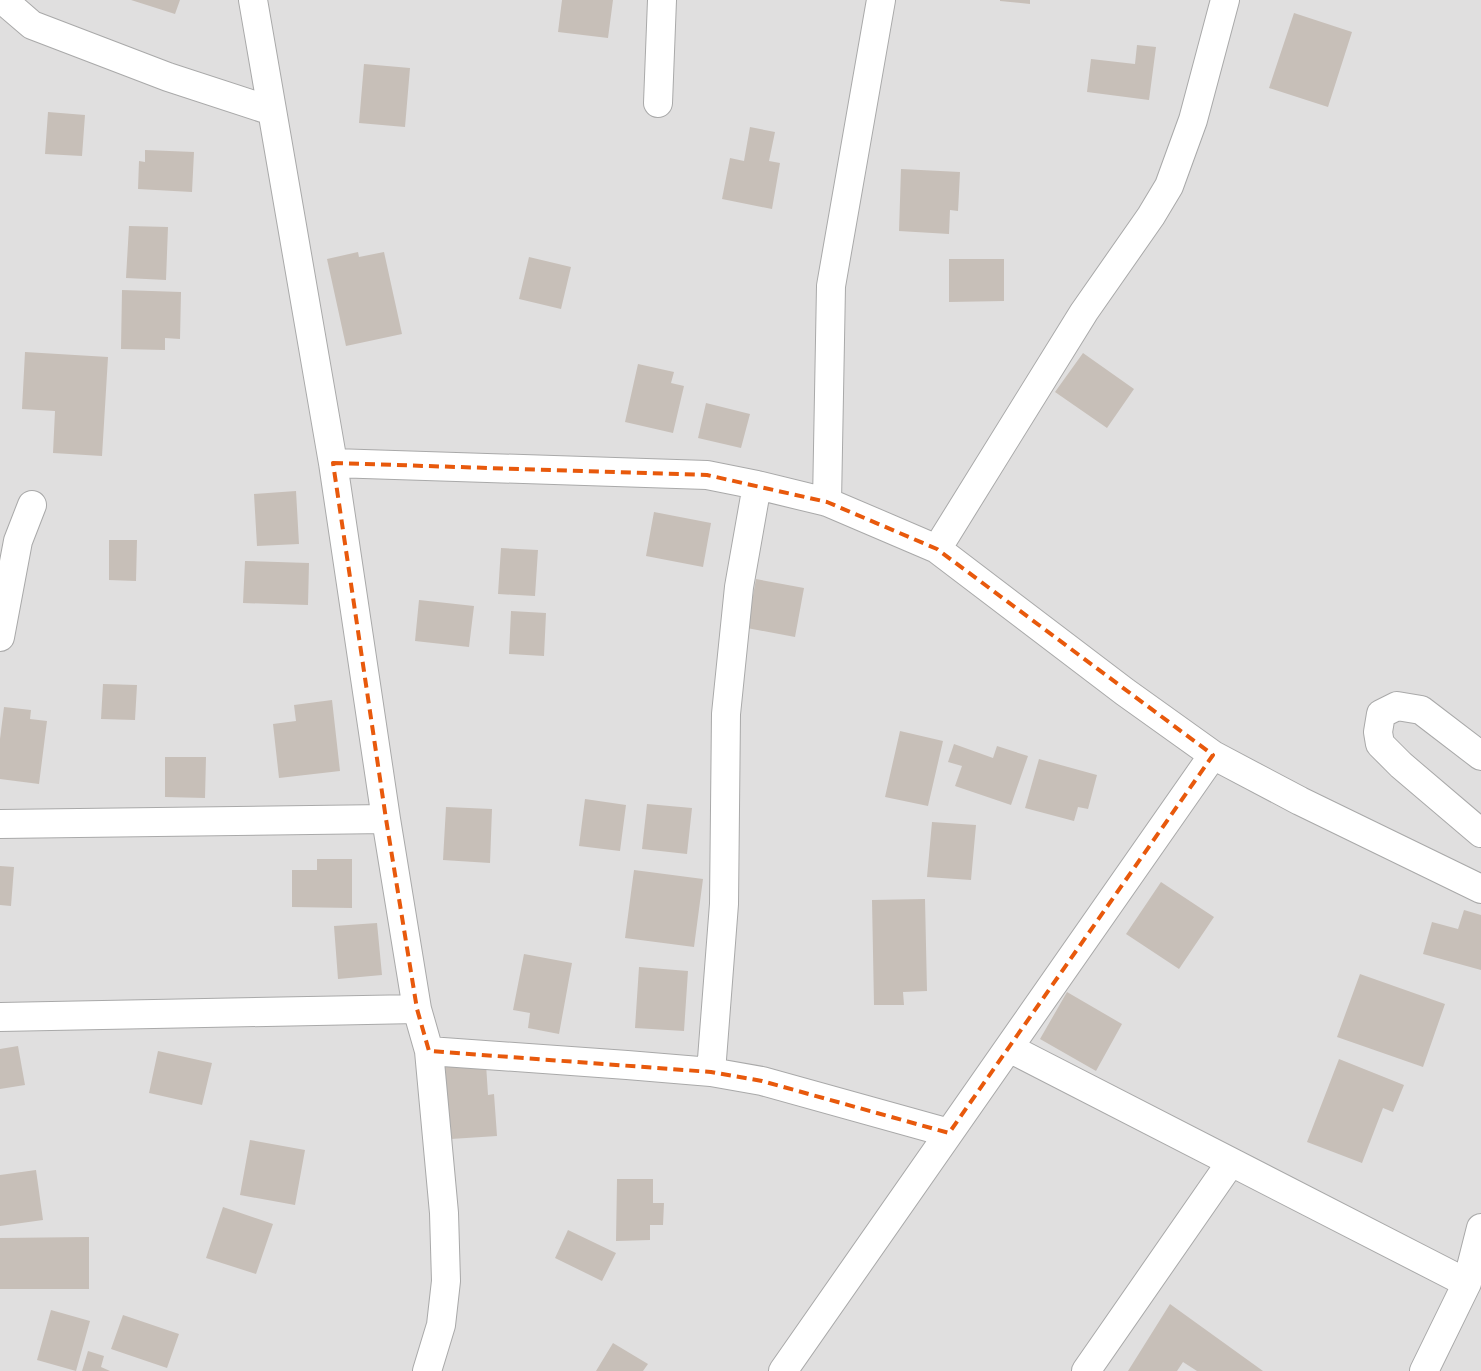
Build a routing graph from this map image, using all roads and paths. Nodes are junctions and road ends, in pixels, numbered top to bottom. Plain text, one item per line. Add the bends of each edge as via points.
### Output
1 (3, 0) edge
2 (253, 0) edge
3 (662, 0) edge
4 (882, 0) edge
5 (1225, 0) edge
6 (658, 104) dead end
7 (272, 111) junction
8 (333, 463) junction
9 (757, 484) junction
10 (827, 502) junction
11 (32, 505) dead end
12 (937, 549) junction
13 (0, 637) edge
14 (1213, 755) junction
15 (1481, 756) edge
16 (386, 819) junction
17 (0, 824) edge
18 (1481, 833) edge
19 (1481, 889) edge
20 (417, 1009) junction
21 (0, 1017) edge
22 (1009, 1048) junction
23 (428, 1051) junction
24 (711, 1072) junction
25 (949, 1133) junction
26 (1231, 1162) junction
27 (1481, 1228) edge
28 (1467, 1283) junction
29 (427, 1371) edge
30 (783, 1371) edge
31 (1086, 1371) edge
32 (1424, 1371) edge

1 - 7 street via 32,25 168,78
2 - 7 street
3 - 6 street
4 - 10 street via 831,286
5 - 12 street via 1193,120 1170,186 1084,312
7 - 8 street
8 - 9 street via 708,475
8 - 16 street
9 - 10 street
9 - 24 street via 739,587 726,714 724,904
10 - 12 street
11 - 13 street via 18,541
12 - 14 street
14 - 19 street
14 - 22 street
15 - 18 street via 1421,710 1397,706 1381,714 1380,744
16 - 17 street
16 - 20 street
20 - 21 street
20 - 23 street
22 - 25 street
22 - 26 street
23 - 24 street
23 - 29 street via 444,1213 446,1281 441,1325
24 - 25 street via 762,1081
25 - 30 street
26 - 28 street
26 - 31 street
27 - 28 street
28 - 32 street

